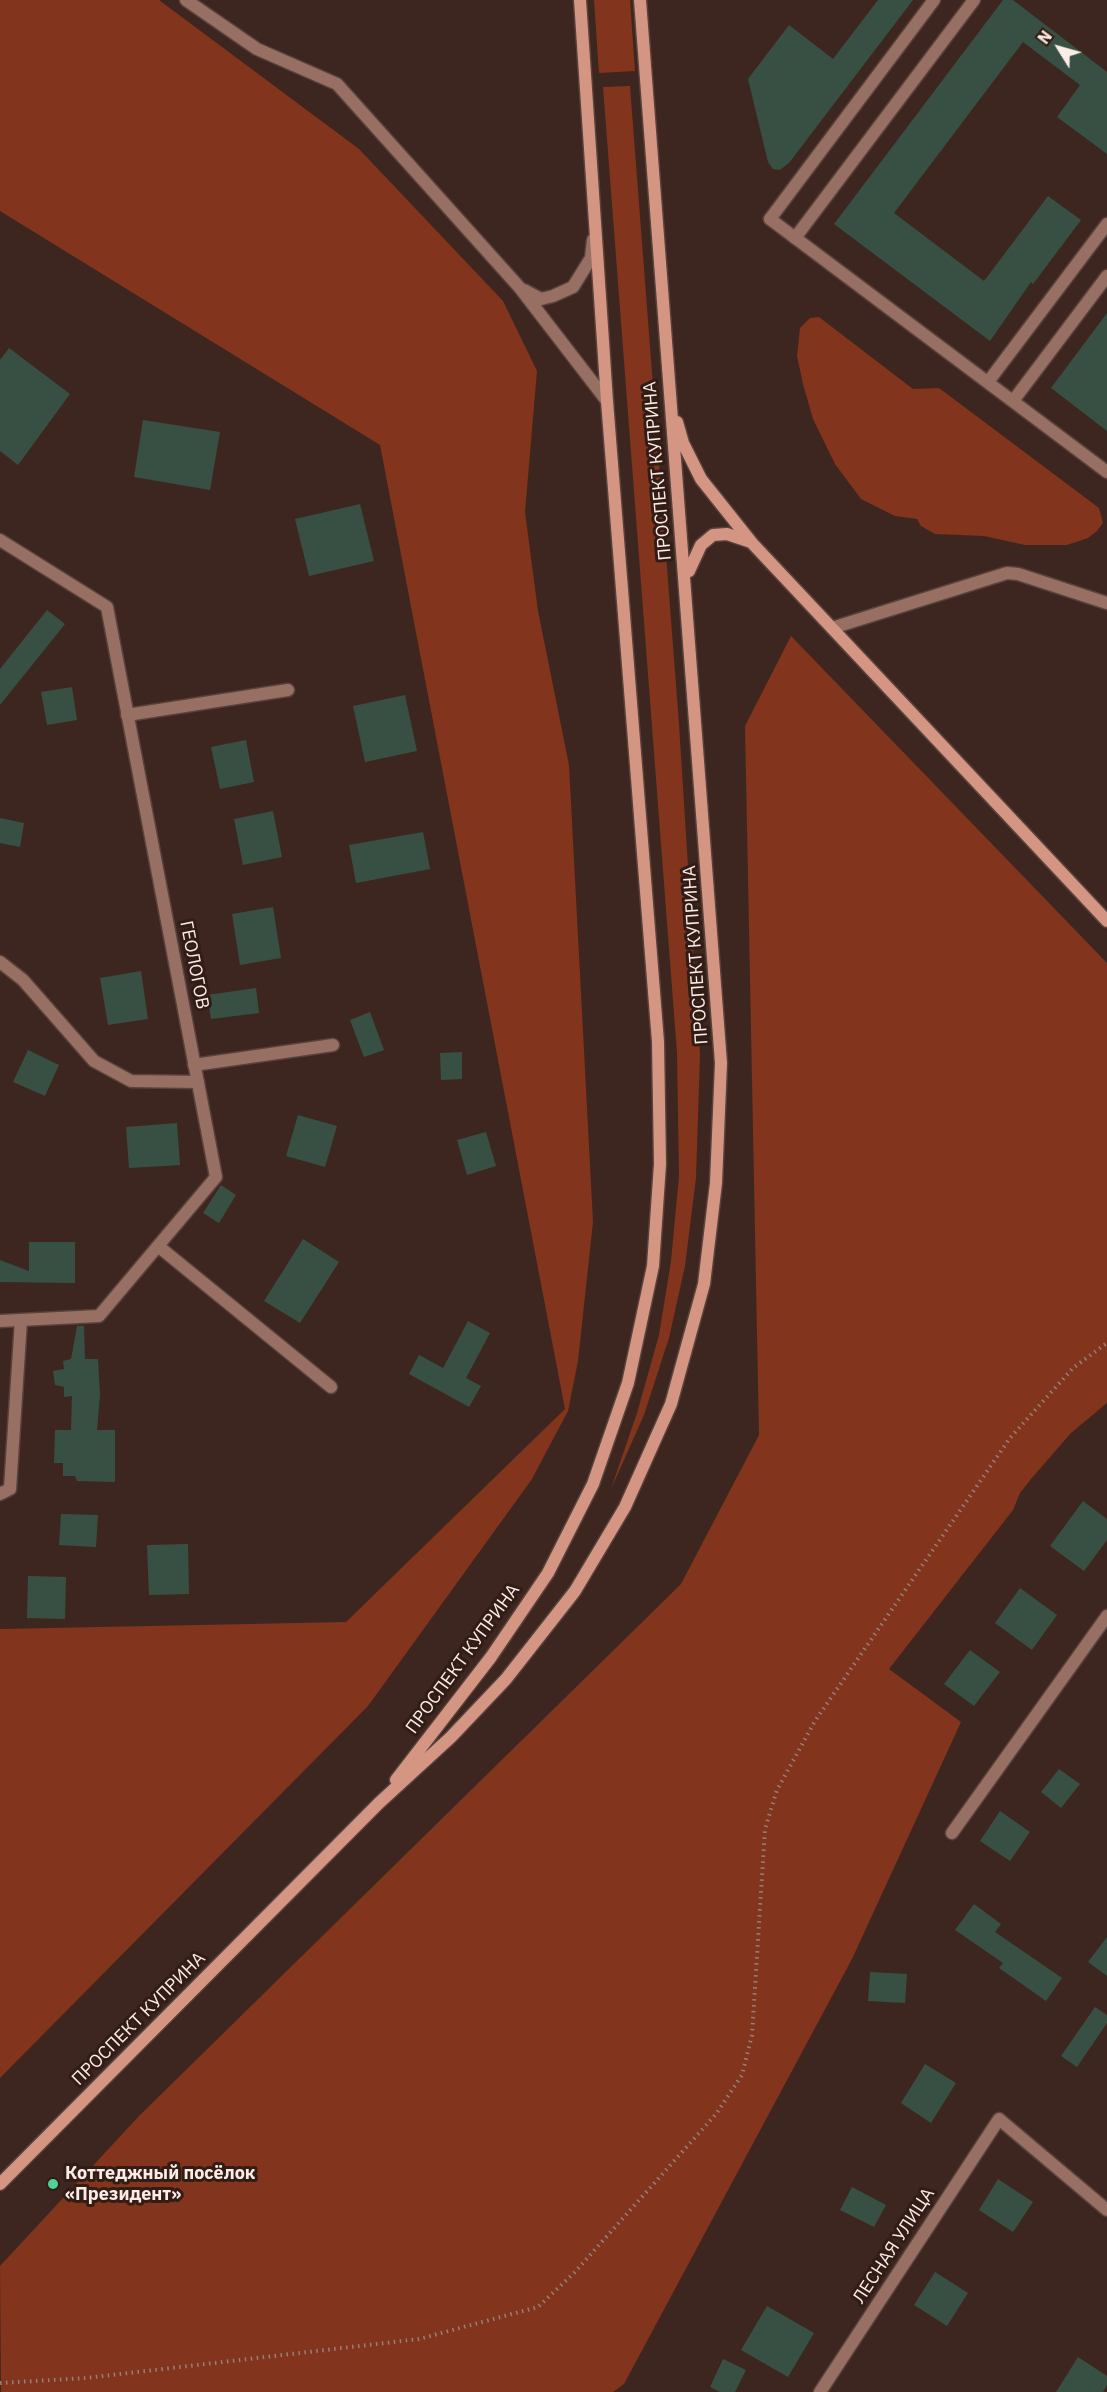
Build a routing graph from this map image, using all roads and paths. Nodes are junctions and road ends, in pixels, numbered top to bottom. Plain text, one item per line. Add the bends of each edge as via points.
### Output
1 (186, 0) edge
2 (580, 0) edge
3 (640, 0) edge
4 (934, 0) edge
5 (974, 0) edge
6 (1107, 224) edge
7 (595, 225) junction
8 (795, 238) junction
9 (1107, 276) edge
10 (520, 288) junction
11 (988, 382) junction
12 (669, 397) junction
13 (607, 401) junction
14 (1013, 401) junction
15 (1107, 472) edge
16 (0, 540) edge
17 (752, 543) junction
18 (687, 581) junction
19 (1107, 603) edge
20 (832, 628) junction
21 (288, 690) dead end
22 (128, 715) junction
23 (1107, 921) edge
24 (0, 962) edge
25 (333, 1045) dead end
26 (195, 1065) junction
27 (198, 1082) junction
28 (158, 1246) junction
29 (21, 1320) junction
30 (0, 1321) edge
31 (1107, 1343) edge
32 (331, 1387) dead end
33 (0, 1494) edge
34 (1107, 1616) edge
35 (379, 1803) junction
36 (952, 1833) dead end
37 (0, 2184) edge
38 (1107, 2210) edge
39 (0, 2383) edge
40 (820, 2392) edge

1 - 10 street via 257,49 337,84
2 - 7 main road, ПРОСПЕКТ КУПРИНА
3 - 12 main road, ПРОСПЕКТ КУПРИНА
4 - 8 street via 770,219
5 - 8 street
6 - 11 street
7 - 10 street via 591,258 573,287 541,298
7 - 13 main road, ПРОСПЕКТ КУПРИНА
8 - 11 street
9 - 14 street
10 - 13 street
11 - 14 street
12 - 17 main road via 683,443 701,479
12 - 18 main road, ПРОСПЕКТ КУПРИНА
13 - 35 main road, ПРОСПЕКТ КУПРИНА via 658,1042 660,1164 653,1266 628,1383 593,1484 548,1573 491,1657
14 - 15 street
16 - 22 street, ГЕОЛОГОВ via 107,607
17 - 18 main road via 727,534 713,535 692,560
17 - 20 main road
18 - 35 main road, ПРОСПЕКТ КУПРИНА via 722,1063 716,1183 704,1284 671,1404 625,1507 575,1591 506,1679 451,1737
19 - 20 street via 1007,573
20 - 23 main road
21 - 22 street
22 - 26 street, ГЕОЛОГОВ
24 - 27 street via 23,980 94,1061 131,1081
25 - 26 street
26 - 27 street, ГЕОЛОГОВ
27 - 28 street, ГЕОЛОГОВ via 216,1177
28 - 29 street, ГЕОЛОГОВ via 99,1317
28 - 32 street
29 - 30 street, ГЕОЛОГОВ
29 - 33 street via 9,1489
31 - 39 path via 1072,1368 1010,1438 816,1721 777,1790 765,1829 752,2035 742,2075 716,2114 560,2287 538,2307 419,2339 86,2378
34 - 36 street
35 - 37 main road, ПРОСПЕКТ КУПРИНА
38 - 40 street, ЛЕСНАЯ УЛИЦА via 999,2119

